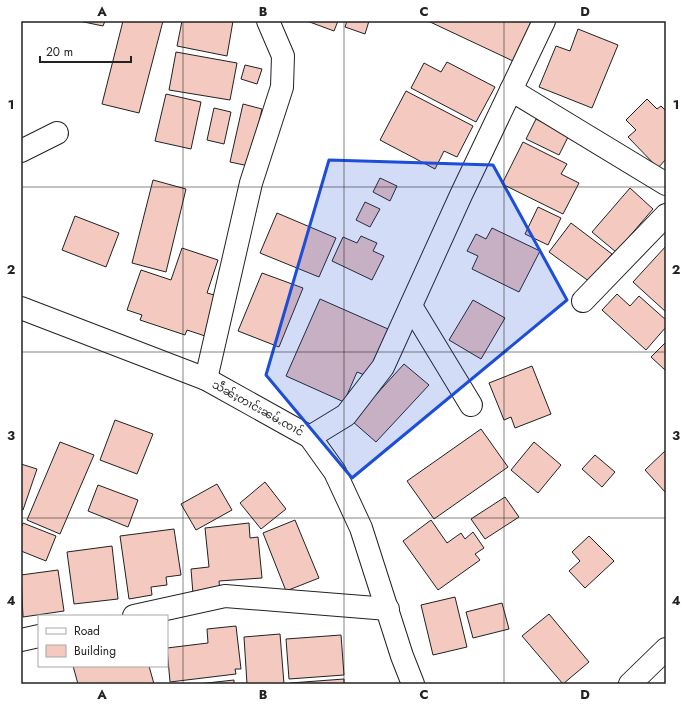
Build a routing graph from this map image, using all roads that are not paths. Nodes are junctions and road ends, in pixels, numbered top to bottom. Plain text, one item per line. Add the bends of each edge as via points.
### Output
1 (268, 21) edge
2 (544, 21) edge
3 (511, 90) junction
4 (57, 133) dead end
5 (21, 151) edge
6 (666, 184) edge
7 (666, 215) edge
8 (583, 301) dead end
9 (411, 306) junction
10 (21, 308) edge
11 (206, 379) junction
12 (470, 405) dead end
13 (310, 437) junction
14 (388, 609) junction
15 (139, 615) edge
16 (38, 636) edge
17 (21, 640) edge
18 (666, 648) edge
19 (413, 684) edge
20 (630, 684) edge

1 - 11 main road via 283,56 282,87 251,183
2 - 3 main road
3 - 6 main road
3 - 9 main road
4 - 5 main road
7 - 8 main road
9 - 12 main road
9 - 13 main road via 383,367 346,415
10 - 11 main road, သဵၼ်ႈတၢင်းၼမ်ႉၸၢင်
11 - 13 main road, သဵၼ်ႈတၢင်းၼမ်ႉၸၢင်
13 - 14 main road, သဵၼ်ႈတၢင်းၼမ်ႉၸၢင် via 335,472 361,528
14 - 15 main road via 225,596
14 - 19 main road, သဵၼ်ႈတၢင်းၼမ်ႉၸၢင်
16 - 17 main road
18 - 20 main road

